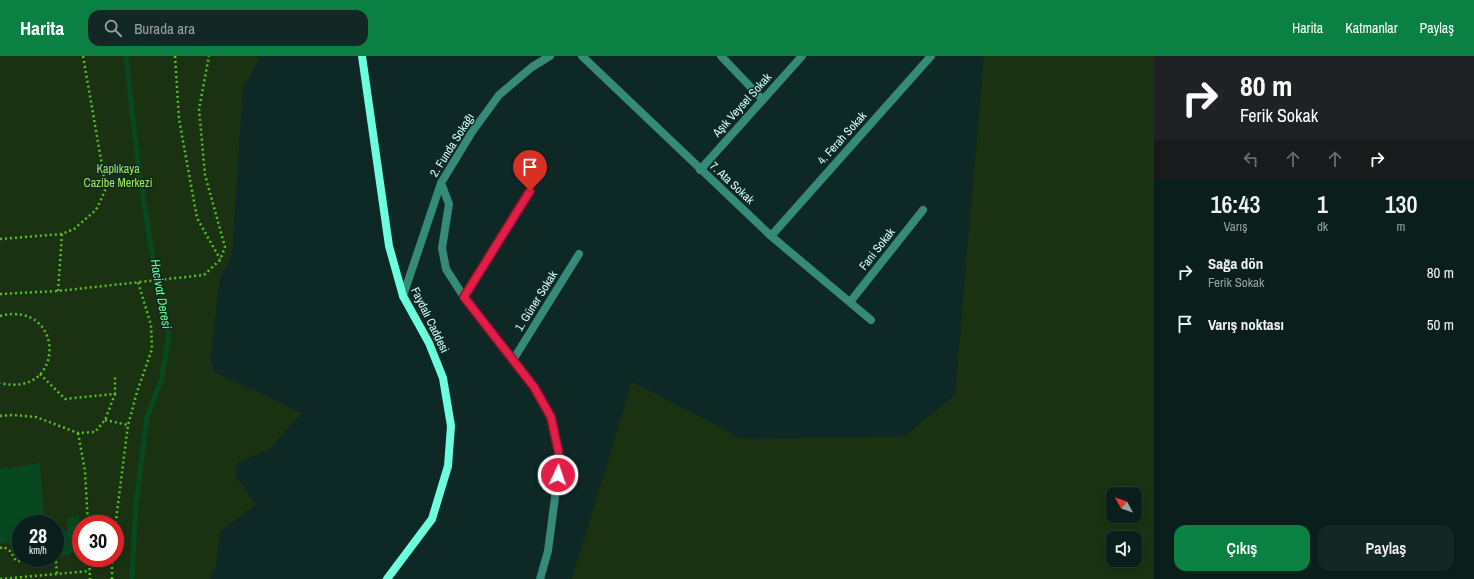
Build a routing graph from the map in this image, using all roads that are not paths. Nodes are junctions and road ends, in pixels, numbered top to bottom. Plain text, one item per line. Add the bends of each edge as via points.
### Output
1 (362, 56) edge
2 (550, 56) edge
3 (582, 56) edge
4 (721, 56) edge
5 (802, 56) edge
6 (931, 56) edge
7 (763, 100) junction
8 (700, 170) junction
9 (441, 183) junction
10 (530, 191) dead end
11 (922, 210) dead end
12 (771, 236) junction
13 (579, 254) dead end
14 (403, 296) junction
15 (464, 297) junction
16 (850, 302) junction
17 (871, 320) dead end
18 (513, 360) junction
19 (387, 579) edge
20 (540, 579) edge

1 - 14 street, Faydalı Caddesi via 390,246
2 - 9 street, 2. Funda Sokağı via 532,67 500,96 472,132
3 - 8 street, 7. Ata Sokak
4 - 7 street
5 - 7 street, Aşık Veysel Sokak
6 - 12 street, 4. Ferah Sokak
7 - 8 street, Aşık Veysel Sokak
8 - 12 street, 7. Ata Sokak
9 - 14 street, 2. Funda Sokağı
9 - 15 street via 449,204 442,248 446,269
10 - 15 street
11 - 16 street, Fani Sokak
12 - 16 street, 7. Ata Sokak
13 - 18 street, 1. Güner Sokak
14 - 19 street, Faydalı Caddesi via 429,343 443,378 451,426 448,466 432,519
15 - 18 street
16 - 17 street, 7. Ata Sokak
18 - 20 street via 534,387 551,417 560,459 548,551

